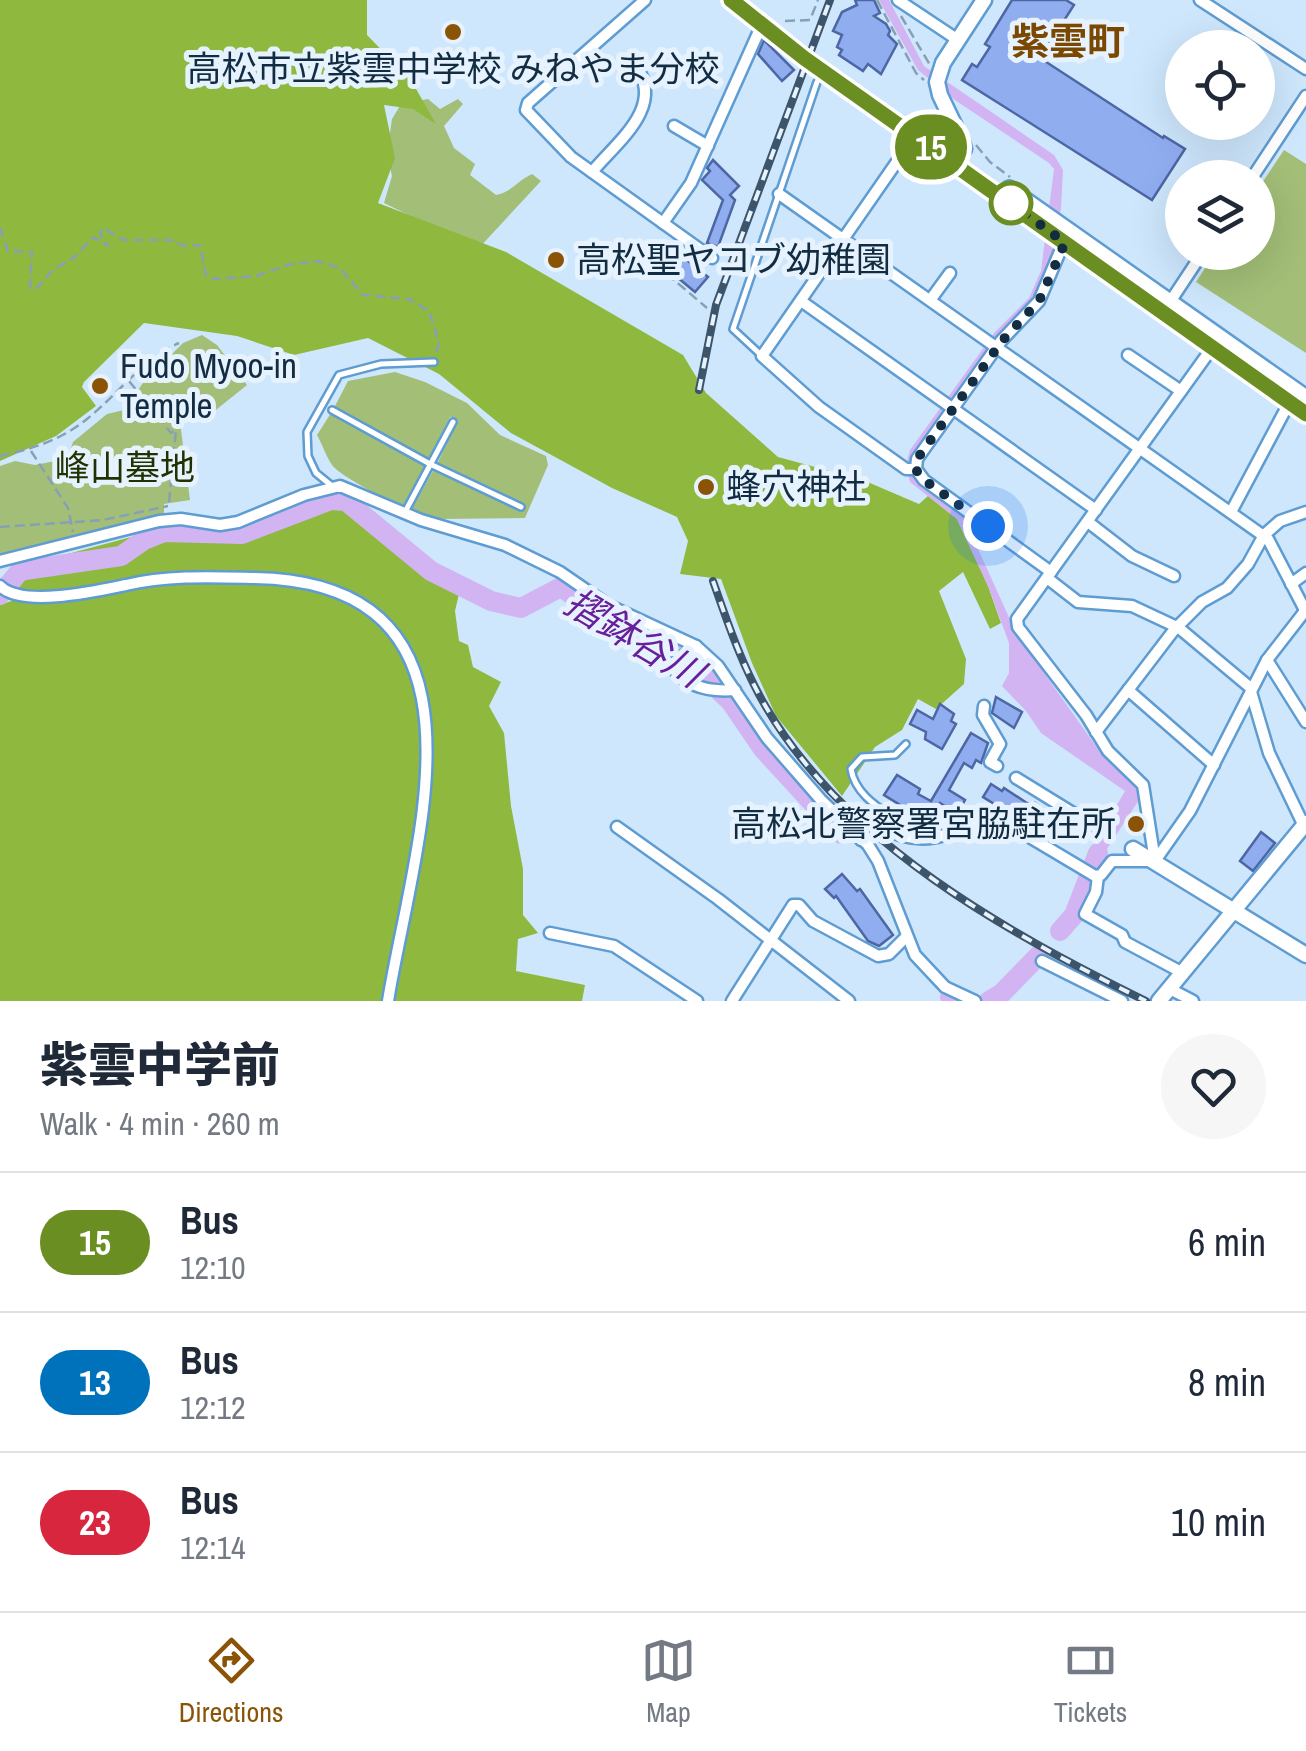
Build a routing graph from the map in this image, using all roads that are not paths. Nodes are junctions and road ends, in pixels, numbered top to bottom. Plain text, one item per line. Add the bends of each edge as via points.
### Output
1 (644, 0) edge
2 (731, 0) edge
3 (746, 0) edge
4 (984, 0) edge
5 (1200, 0) edge
6 (898, 8) edge
7 (759, 32) dead end
8 (958, 40) junction
9 (636, 66) dead end
10 (1306, 69) edge
11 (817, 82) dead end
12 (1306, 96) edge
13 (674, 126) dead end
14 (912, 140) dead end
15 (708, 146) junction
16 (957, 159) junction
17 (1264, 160) edge
18 (592, 172) junction
19 (780, 194) junction
20 (663, 223) junction
21 (844, 238) junction
22 (1064, 242) junction
23 (712, 258) dead end
24 (1190, 270) edge
25 (950, 272) dead end
26 (930, 299) junction
27 (801, 301) junction
28 (1170, 302) junction
29 (993, 343) junction
30 (1212, 348) junction
31 (1128, 355) dead end
32 (762, 356) junction
33 (434, 362) road end
34 (1182, 392) junction
35 (1306, 398) edge
36 (1289, 402) junction
37 (949, 406) junction
38 (332, 410) dead end
39 (1306, 414) edge
40 (453, 422) dead end
41 (1141, 448) junction
42 (430, 464) junction
43 (912, 469) junction
44 (332, 486) junction
45 (521, 507) dead end
46 (1096, 510) junction
47 (1231, 512) junction
48 (1306, 512) edge
49 (404, 514) junction
50 (1088, 522) junction
51 (1264, 535) junction
52 (0, 561) edge
53 (1306, 573) edge
54 (1049, 575) junction
55 (1174, 576) dead end
56 (1291, 584) junction
57 (3, 589) edge
58 (1305, 612) edge
59 (1178, 628) junction
60 (696, 646) junction
61 (1266, 660) junction
62 (735, 690) junction
63 (1128, 690) junction
64 (1251, 690) junction
65 (984, 706) dead end
66 (1240, 713) junction
67 (1256, 713) junction
68 (1306, 722) edge
69 (1096, 732) junction
70 (906, 744) dead end
71 (1214, 765) junction
72 (997, 766) dead end
73 (1016, 778) dead end
74 (1305, 824) edge
75 (616, 827) dead end
76 (882, 828) junction
77 (1102, 831) dead end
78 (861, 840) junction
79 (1133, 849) dead end
80 (1155, 862) junction
81 (1094, 874) junction
82 (1234, 911) junction
83 (550, 932) dead end
84 (907, 936) junction
85 (770, 939) junction
86 (1306, 955) edge
87 (1042, 961) dead end
88 (1183, 973) junction
89 (1170, 988) junction
90 (388, 1001) edge
91 (697, 1001) edge
92 (732, 1001) edge
93 (849, 1001) edge
94 (975, 1001) edge
95 (1122, 1001) edge
96 (1159, 1001) edge
97 (1193, 1001) edge

1 - 18 street via 526,106
2 - 16 main road via 804,58
3 - 16 main road
4 - 8 street
5 - 10 street
6 - 8 street
7 - 15 street
8 - 16 street via 932,77 962,142
9 - 18 street via 647,84 646,106
11 - 19 lane
12 - 17 street
13 - 15 street
14 - 21 street
15 - 20 street
16 - 22 main road
16 - 28 main road
18 - 20 street
19 - 21 street
19 - 32 lane via 733,329
20 - 23 street
21 - 26 street
21 - 27 street
22 - 29 street via 1039,301
22 - 30 main road
24 - 28 street
25 - 26 street
26 - 29 street
27 - 32 street
27 - 37 street
28 - 35 main road
29 - 37 street
29 - 41 street
30 - 34 street
30 - 36 main road
31 - 34 street
32 - 43 street via 819,408
33 - 44 lane via 381,364 339,375 307,432 308,456
34 - 41 street
36 - 39 main road
36 - 47 street
37 - 43 street
37 - 46 street
38 - 42 lane
40 - 42 lane
41 - 46 street
41 - 47 street
42 - 45 lane
42 - 49 lane
43 - 54 street
44 - 49 street
44 - 52 street via 238,522 167,520
46 - 50 street
47 - 51 street
48 - 51 street
49 - 60 street via 505,545
50 - 54 street
50 - 55 street via 1132,556
51 - 56 street
51 - 59 street via 1227,588
53 - 56 street
54 - 59 street via 1078,602 1132,606
54 - 69 street via 1018,626
56 - 58 street
57 - 90 street via 22,596 81,594 188,577 286,578 335,592 389,628 422,689 428,746 418,844
58 - 61 street
59 - 63 street
59 - 64 street
60 - 62 street
60 - 62 street via 672,668 705,690
61 - 64 street
61 - 68 street
62 - 78 street via 767,738
63 - 69 street
63 - 71 street
64 - 66 street
64 - 67 street
65 - 72 street via 1000,744 990,762
66 - 67 street
66 - 71 street
67 - 74 street
69 - 80 street via 1143,785
70 - 76 lane via 895,756 862,756 851,768 869,801 895,820
71 - 80 street
73 - 77 street
74 - 82 street
75 - 85 street
76 - 78 street
76 - 81 street via 928,841 991,814
78 - 84 street via 878,861
79 - 80 street
80 - 81 street via 1112,861
80 - 82 street
81 - 88 street via 1096,892 1085,914
82 - 86 street
82 - 88 street
83 - 91 street via 614,946
84 - 85 street via 878,956 792,905
84 - 94 street via 945,987
85 - 92 street
85 - 93 street
87 - 95 street
88 - 89 street
89 - 96 street
89 - 97 street

